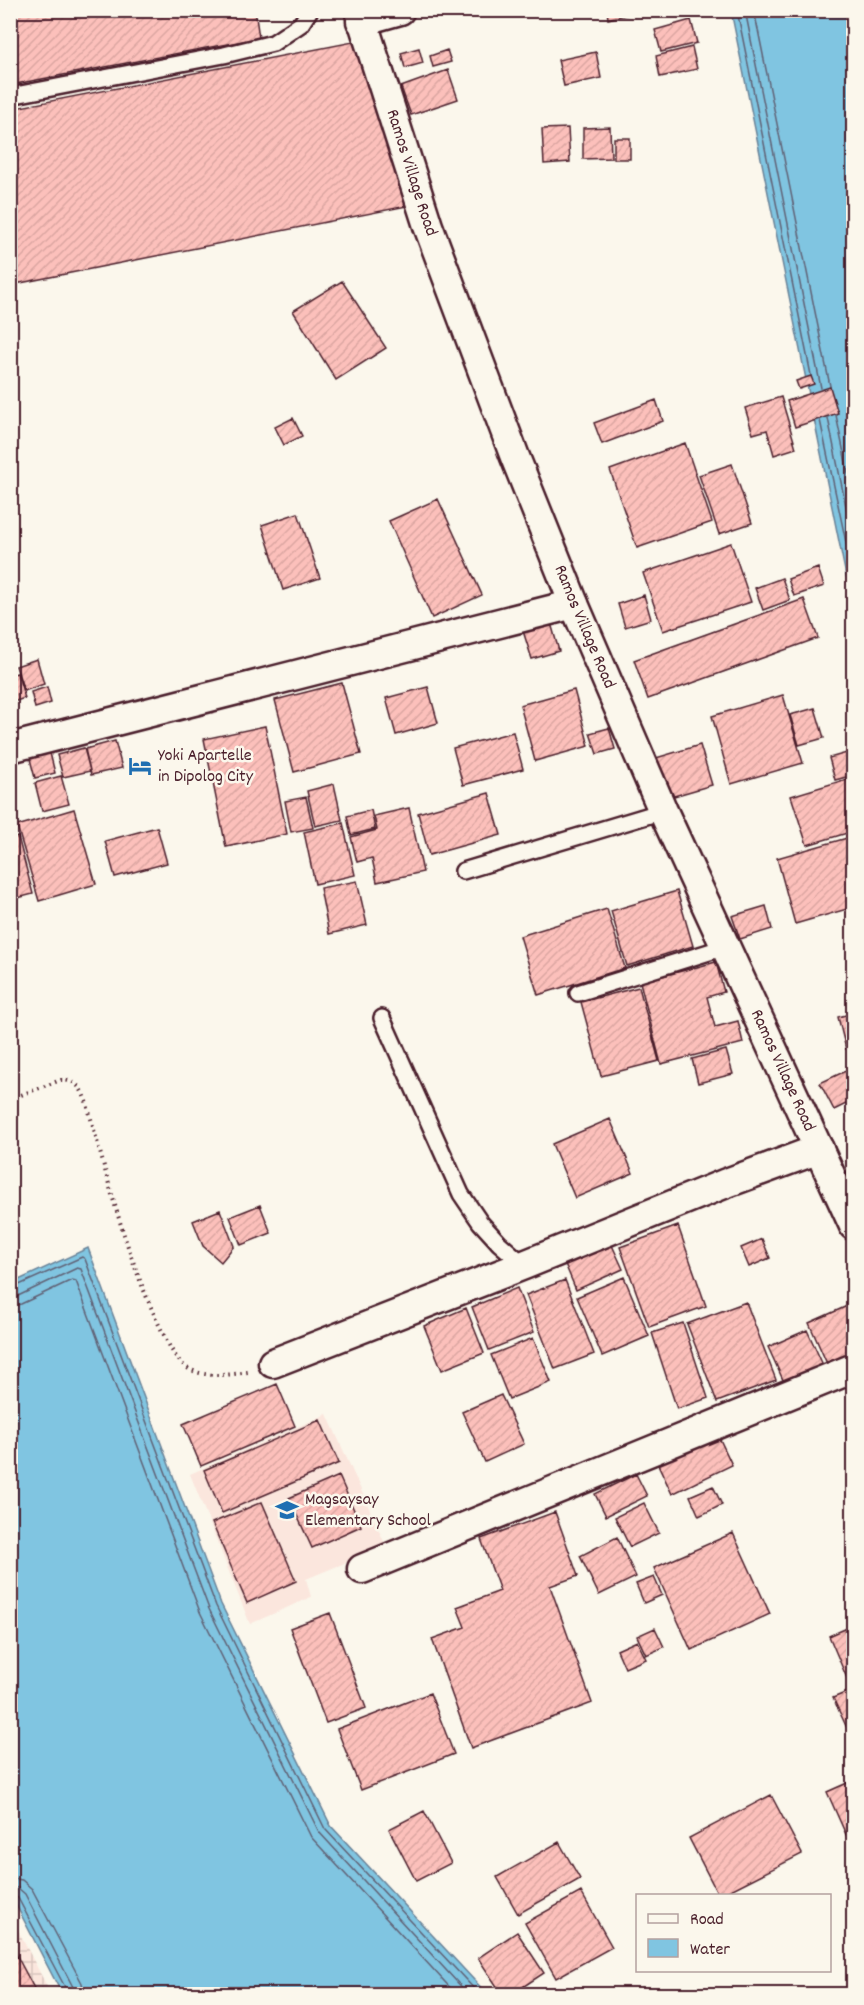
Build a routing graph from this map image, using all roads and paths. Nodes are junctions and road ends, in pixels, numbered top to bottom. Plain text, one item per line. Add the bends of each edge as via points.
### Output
1 (310, 10) edge
2 (400, 10) edge
3 (360, 16) edge
4 (10, 96) edge
5 (574, 604) junction
6 (10, 748) edge
7 (663, 811) junction
8 (463, 871) dead end
9 (725, 947) junction
10 (578, 993) dead end
11 (382, 1018) dead end
12 (10, 1099) edge
13 (819, 1149) junction
14 (854, 1226) edge
15 (524, 1265) junction
16 (273, 1363) joint
17 (854, 1368) edge
18 (362, 1569) dead end

1 - 4 lane via 301,24 273,43 224,56
2 - 3 street
3 - 5 street, Ramos Village Road via 428,226
5 - 6 street
5 - 7 street, Ramos Village Road
7 - 8 lane
7 - 9 street, Ramos Village Road
9 - 10 lane
9 - 13 street, Ramos Village Road
11 - 15 lane via 461,1194 480,1222
12 - 16 path via 61,1080 70,1080 83,1091 122,1234 169,1346 183,1364 223,1376
13 - 14 street, Ramos Village Road
13 - 15 street
15 - 16 street
17 - 18 street

